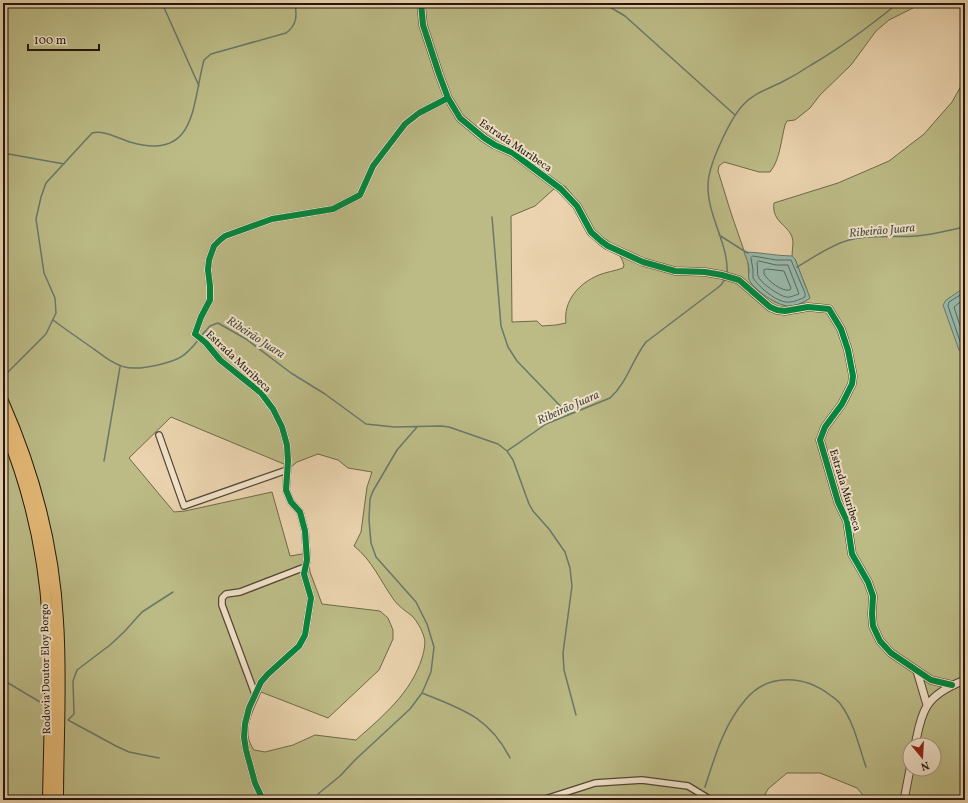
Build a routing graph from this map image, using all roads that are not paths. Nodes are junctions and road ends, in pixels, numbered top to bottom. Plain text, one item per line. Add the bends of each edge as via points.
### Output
1 (421, 3) edge
2 (448, 98) junction
3 (3, 402) edge
4 (3, 426) edge
5 (159, 435) dead end
6 (287, 470) junction
7 (305, 567) junction
8 (917, 671) junction
9 (965, 680) edge
10 (952, 685) junction
11 (255, 694) junction
12 (927, 705) junction
13 (917, 737) edge
14 (908, 777) edge
15 (48, 800) edge
16 (58, 800) edge
17 (263, 800) edge
18 (542, 800) edge
19 (711, 800) edge
20 (904, 800) edge

1 - 2 street, Estrada Muribeca via 428,42
2 - 6 street, Estrada Muribeca via 419,113 405,124 373,166 360,195 333,209 272,219 225,236 211,252 208,270 210,300 195,334 220,360 261,393 273,409 285,437
2 - 8 street, Estrada Muribeca via 460,118 474,130 495,145 513,153 561,189 577,206 591,232 608,246 643,262 675,271 705,272 739,280 777,310 808,307 829,309 841,329 853,376 842,404 825,427 820,440 838,502 847,521 852,554 873,596 873,626 880,641 891,653
3 - 16 highway, Rodovia Doutor Eloy Borgo via 35,487 55,582 60,660
4 - 15 highway, Rodovia Doutor Eloy Borgo via 31,509 45,584 50,660
5 - 6 street via 184,506
6 - 7 street, Estrada Muribeca via 286,490 291,502 300,512 305,531
7 - 11 street, Estrada Muribeca via 304,574 310,598 305,635 299,646 261,682
7 - 11 street via 240,592 226,594 222,598 222,605
8 - 10 street via 931,680
8 - 12 street
9 - 10 street
10 - 12 street
11 - 17 street, Estrada Muribeca via 249,708 244,737 252,775
12 - 13 street
14 - 20 street
18 - 19 street via 595,783 642,780 688,786

